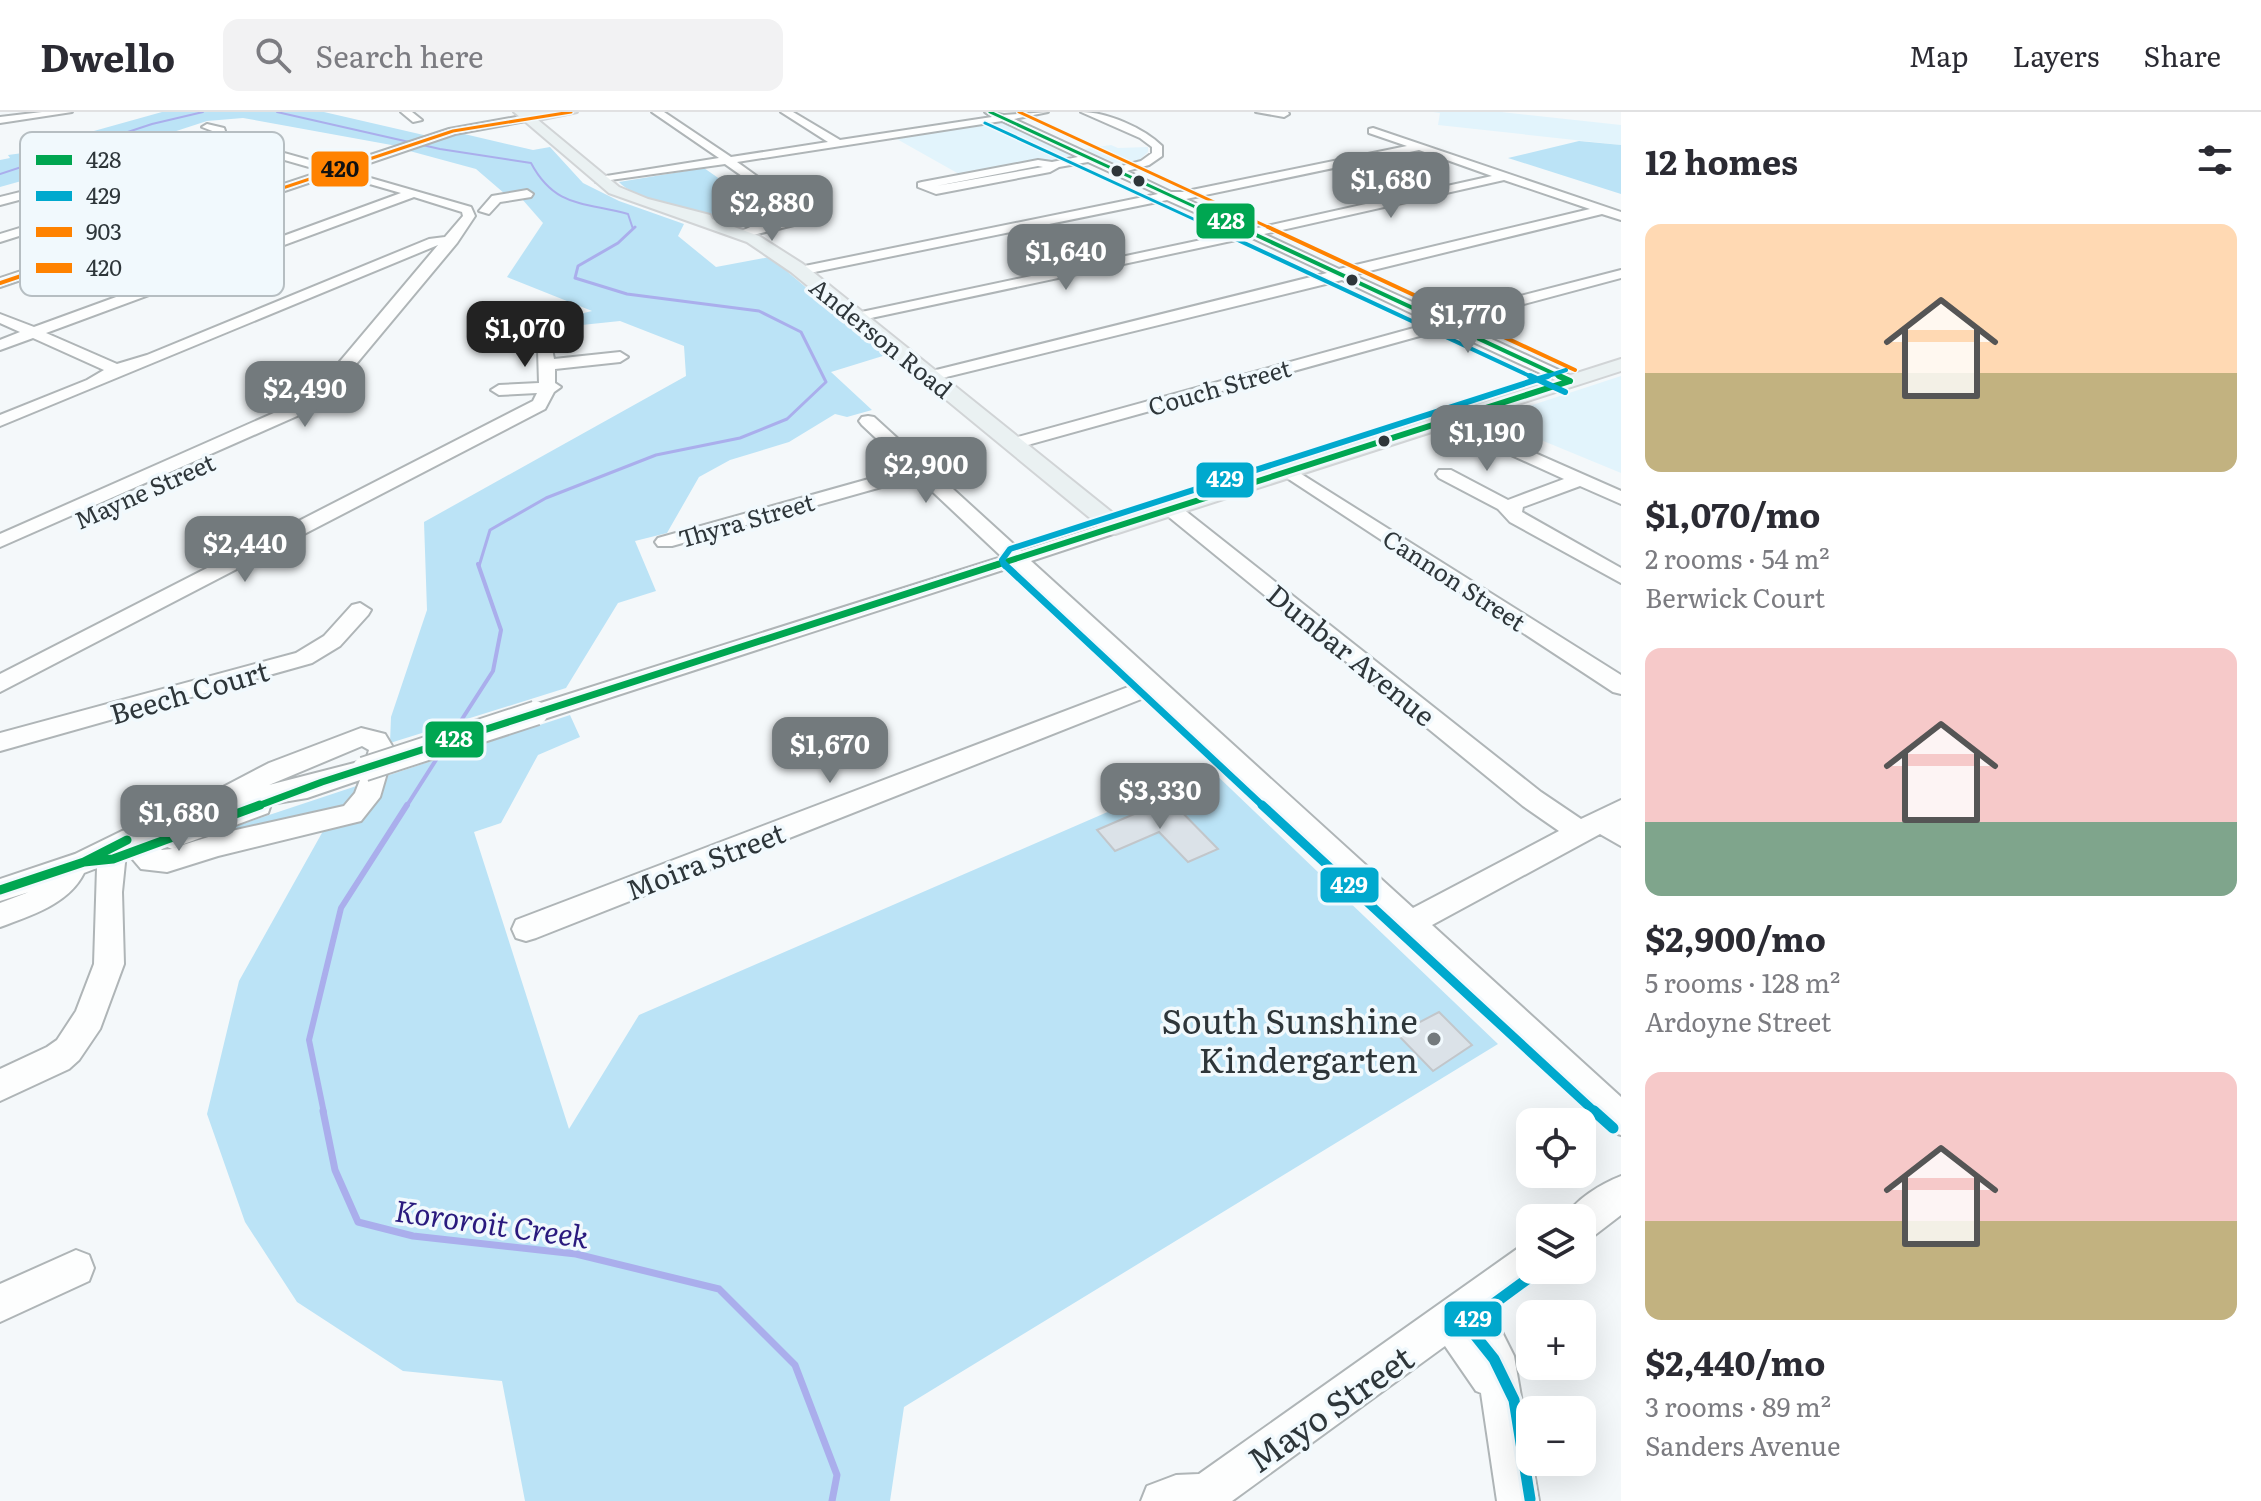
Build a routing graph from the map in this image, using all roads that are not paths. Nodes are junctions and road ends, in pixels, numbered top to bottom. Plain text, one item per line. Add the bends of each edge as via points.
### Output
1 (67, 112) edge
2 (406, 112) edge
3 (571, 112) edge
4 (657, 112) edge
5 (990, 112) edge
6 (1043, 112) edge
7 (1086, 112) edge
8 (1261, 112) edge
9 (795, 113) edge
10 (1284, 114) dead end
11 (527, 115) edge
12 (1003, 118) junction
13 (0, 120) edge
14 (417, 120) dead end
15 (207, 127) dead end
16 (1373, 131) dead end
17 (220, 132) edge
18 (837, 141) junction
19 (1420, 147) junction
20 (284, 157) edge
21 (1090, 158) junction
22 (725, 160) junction
23 (1052, 165) junction
24 (1119, 170) junction
25 (333, 171) junction
26 (1505, 176) junction
27 (603, 183) junction
28 (284, 187) edge
29 (411, 192) junction
30 (527, 194) dead end
31 (20, 196) edge
32 (1174, 196) junction
33 (0, 201) edge
34 (786, 203) dead end
35 (1602, 210) junction
36 (471, 215) junction
37 (1621, 216) edge
38 (794, 221) dead end
39 (20, 232) edge
40 (745, 232) junction
41 (1251, 232) junction
42 (0, 238) edge
43 (284, 239) edge
44 (450, 245) junction
45 (798, 269) junction
46 (1340, 274) junction
47 (1621, 274) edge
48 (20, 276) edge
49 (0, 283) edge
50 (413, 293) junction
51 (132, 296) edge
52 (0, 318) edge
53 (860, 319) junction
54 (533, 321) dead end
55 (1445, 323) junction
56 (33, 333) junction
57 (0, 345) edge
58 (620, 357) dead end
59 (1621, 365) edge
60 (117, 370) junction
61 (930, 376) junction
62 (549, 378) junction
63 (1570, 381) junction
64 (499, 390) dead end
65 (1453, 419) junction
66 (0, 421) edge
67 (868, 421) dead end
68 (1013, 444) junction
69 (920, 470) junction
70 (1290, 472) junction
71 (1445, 474) dead end
72 (1569, 481) junction
73 (1621, 498) edge
74 (1171, 509) junction
75 (1518, 509) junction
76 (1115, 527) junction
77 (0, 541) edge
78 (665, 542) dead end
79 (0, 554) edge
80 (1014, 560) junction
81 (1621, 577) edge
82 (360, 610) dead end
83 (0, 684) edge
84 (1153, 686) junction
85 (1621, 686) edge
86 (0, 742) edge
87 (322, 782) junction
88 (183, 820) junction
89 (1599, 827) edge
90 (145, 848) junction
91 (113, 853) junction
92 (82, 863) junction
93 (0, 890) edge
94 (108, 892) junction
95 (0, 915) edge
96 (1410, 923) junction
97 (526, 929) dead end
98 (0, 1085) edge
99 (1621, 1119) edge
100 (1621, 1193) edge
101 (1596, 1212) edge
102 (76, 1268) dead end
103 (1516, 1272) edge
104 (0, 1303) edge
105 (1458, 1316) junction
106 (1204, 1498) edge
107 (1162, 1501) edge
108 (1518, 1501) edge

1 - 13 street
2 - 14 street
3 - 11 main road
4 - 22 street
5 - 12 street
6 - 12 street
7 - 24 street via 1157,146 1152,159
8 - 10 street
9 - 18 street
11 - 25 street via 439,136
11 - 27 main road, Anderson Road
12 - 18 street
12 - 21 street
15 - 17 street
16 - 19 street
18 - 22 street
19 - 26 street
19 - 32 street
20 - 25 street
21 - 23 street
21 - 24 street
22 - 27 street
22 - 34 street
23 - 23 street via 936,190 922,185 1038,163
24 - 32 street
25 - 28 street
25 - 29 street
26 - 35 street
26 - 41 street
27 - 40 main road, Anderson Road via 629,197
29 - 36 street
29 - 43 street
30 - 36 street, Mayne Street via 496,199
31 - 33 street
32 - 41 street
32 - 45 street
35 - 37 street
35 - 46 street
36 - 44 street, Mayne Street
38 - 40 street
39 - 42 street
40 - 45 main road, Anderson Road
41 - 46 street
41 - 53 street
44 - 50 street, Mayne Street
44 - 50 street, Mayne Street
44 - 60 street via 415,250
45 - 53 main road, Anderson Road
46 - 55 street
46 - 61 street
47 - 55 street, Couch Street
48 - 49 street
50 - 77 street, Mayne Street via 316,401
50 - 79 street, Mayne Street via 331,406
51 - 56 street
52 - 56 street
53 - 61 main road, Anderson Road
54 - 62 street via 542,332
55 - 63 street
55 - 68 street, Couch Street
56 - 57 street
56 - 60 street
58 - 62 street
59 - 63 main road
60 - 66 street
61 - 68 main road, Anderson Road
62 - 64 street
62 - 83 street via 554,395 546,406
63 - 65 main road
65 - 70 main road
65 - 72 street
67 - 69 street
68 - 76 main road, Anderson Road
69 - 78 street, Thyra Street
69 - 80 street
70 - 74 main road
70 - 85 street, Cannon Street
71 - 75 street
72 - 73 street
72 - 75 street
74 - 76 main road
74 - 89 street, Dunbar Avenue via 1532,799
75 - 81 street
76 - 80 street
80 - 84 street
80 - 87 street, bridge
82 - 86 street, Beech Court via 332,641 304,658
84 - 96 street
84 - 97 street, Moira Street
87 - 88 street
87 - 90 street
88 - 90 street
88 - 90 street via 224,794 348,741 372,738 382,747 367,797 352,814 167,861 148,860
88 - 91 street via 143,833
89 - 96 street
90 - 91 street
91 - 92 street
91 - 94 street
92 - 93 street
92 - 94 street via 98,874
92 - 95 street via 39,900
94 - 98 street via 109,964 89,1019 58,1058
96 - 99 street
100 - 101 street
102 - 104 street
103 - 105 street, Mayo Street
105 - 106 street, Mayo Street
105 - 108 street via 1503,1404
106 - 107 street, Mayo Street

